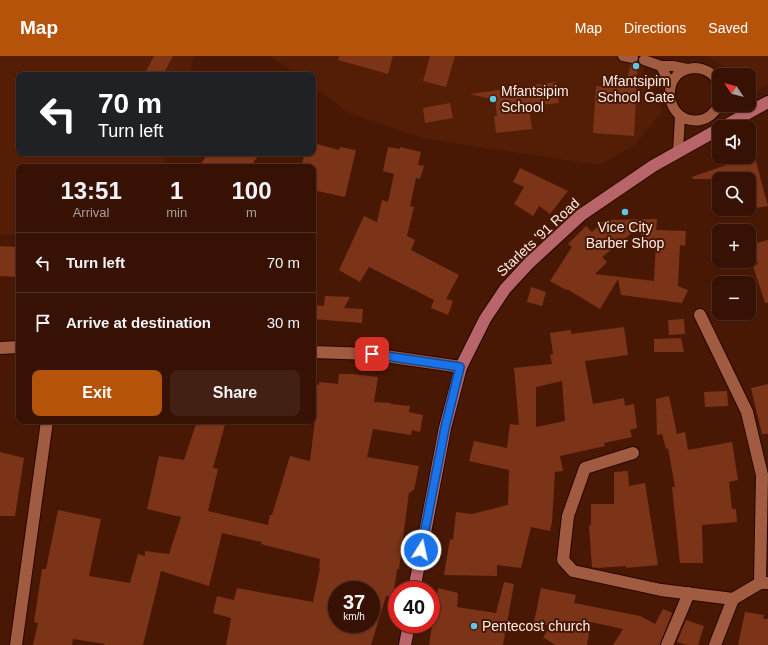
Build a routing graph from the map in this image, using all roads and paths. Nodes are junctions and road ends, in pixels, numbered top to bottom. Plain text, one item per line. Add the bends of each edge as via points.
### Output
1 (644, 60) dead end
2 (661, 66) junction
3 (687, 69) junction
4 (712, 74) edge
5 (671, 86) junction
6 (768, 102) edge
7 (756, 106) edge
8 (713, 112) edge
9 (744, 112) edge
10 (680, 116) junction
11 (733, 120) edge
12 (712, 133) edge
13 (678, 152) junction
14 (700, 315) dead end
15 (16, 347) edge
16 (0, 348) edge
17 (316, 352) edge
18 (460, 367) junction
19 (47, 424) edge
20 (633, 452) dead end
21 (416, 581) edge
22 (764, 583) edge
23 (689, 593) junction
24 (733, 599) junction
25 (407, 633) edge
26 (16, 645) edge
27 (405, 645) edge
28 (668, 645) edge
29 (715, 645) edge

1 - 2 lane
2 - 3 lane
2 - 5 lane
3 - 4 lane via 704,69
3 - 5 lane via 674,79
5 - 10 lane via 670,102
6 - 7 street
8 - 10 lane via 704,119 692,120
9 - 11 street
10 - 13 lane
12 - 13 street, Starlets '91 Road
13 - 18 street, Starlets '91 Road via 581,215 529,263 505,289 485,319
14 - 22 street via 747,412 762,474
15 - 16 street
17 - 18 street via 372,354
18 - 21 street, Starlets '91 Road via 445,428
19 - 26 street
20 - 23 street via 585,468 568,516 563,560 573,571 661,590
22 - 24 street
23 - 24 street
23 - 28 street
24 - 29 street
25 - 27 street

